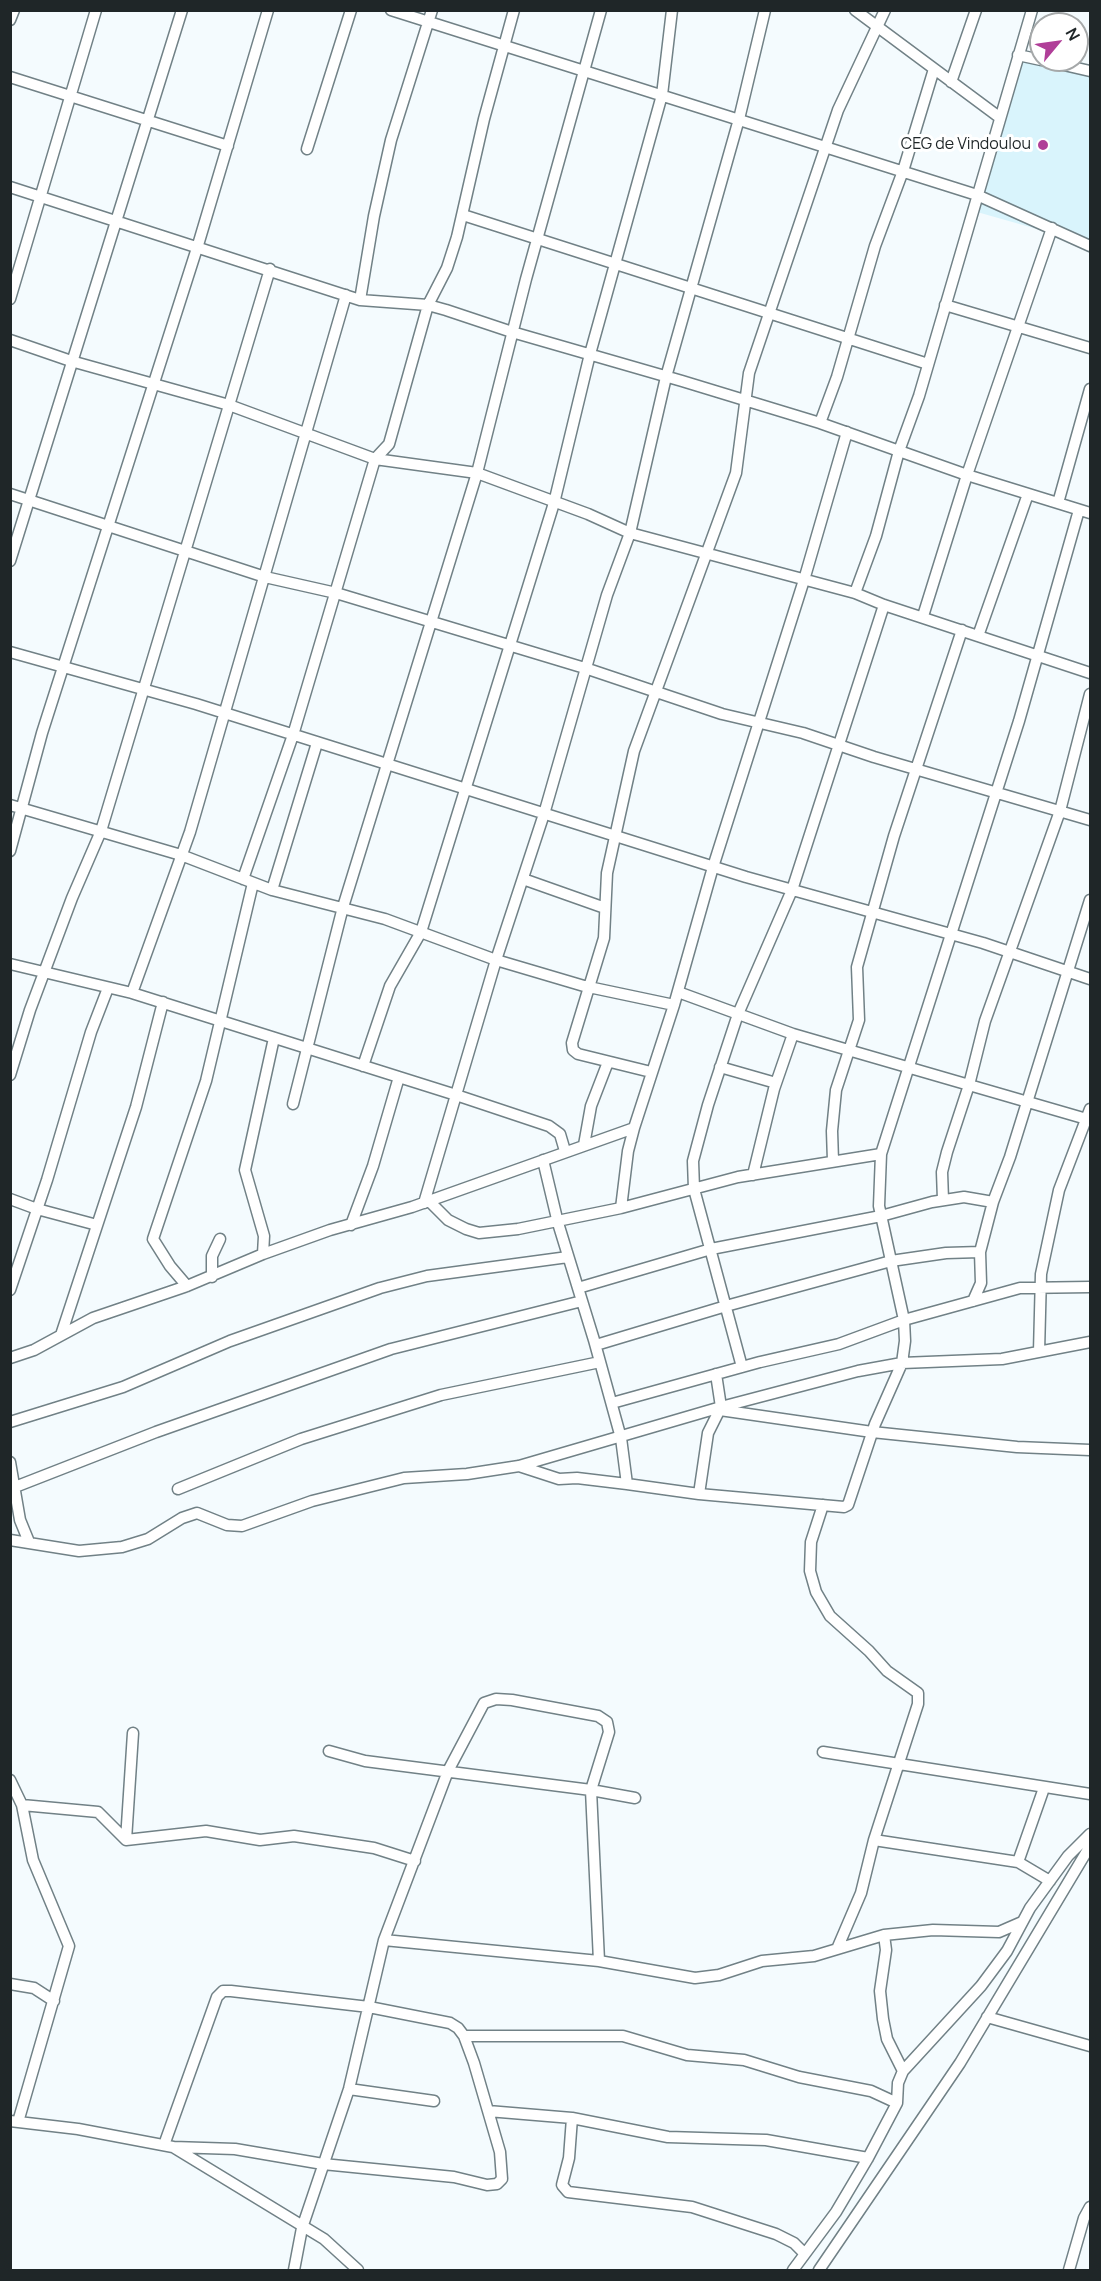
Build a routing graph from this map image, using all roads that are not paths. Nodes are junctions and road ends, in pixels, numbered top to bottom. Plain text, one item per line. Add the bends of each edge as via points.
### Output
1 (14, 10) edge
2 (96, 10) edge
3 (182, 10) edge
4 (268, 10) edge
5 (351, 10) edge
6 (391, 10) edge
7 (432, 10) edge
8 (514, 10) edge
9 (601, 10) edge
10 (672, 10) edge
11 (765, 10) edge
12 (855, 10) edge
13 (885, 10) edge
14 (976, 10) edge
15 (1032, 10) edge
16 (10, 20) edge
17 (428, 22) junction
18 (878, 28) junction
19 (505, 46) junction
20 (1018, 55) junction
21 (1029, 57) edge
22 (934, 69) junction
23 (585, 72) junction
24 (10, 77) edge
25 (951, 82) junction
26 (662, 95) junction
27 (69, 96) junction
28 (999, 117) junction
29 (739, 119) junction
30 (148, 121) junction
31 (228, 146) junction
32 (827, 147) junction
33 (307, 149) dead end
34 (903, 171) junction
35 (10, 187) edge
36 (40, 195) junction
37 (977, 195) junction
38 (463, 215) junction
39 (115, 221) junction
40 (1052, 228) junction
41 (538, 238) junction
42 (198, 245) junction
43 (1090, 246) edge
44 (615, 265) junction
45 (270, 269) junction
46 (690, 289) junction
47 (346, 295) junction
48 (10, 299) edge
49 (360, 300) junction
50 (428, 305) junction
51 (945, 305) junction
52 (771, 314) junction
53 (1018, 327) junction
54 (512, 332) junction
55 (847, 337) junction
56 (10, 340) edge
57 (1090, 348) edge
58 (590, 354) junction
59 (71, 361) junction
60 (928, 364) junction
61 (666, 377) junction
62 (154, 384) junction
63 (1090, 389) edge
64 (746, 401) junction
65 (229, 405) junction
66 (820, 423) junction
67 (847, 432) junction
68 (304, 434) junction
69 (898, 451) junction
70 (375, 459) junction
71 (477, 473) junction
72 (967, 475) junction
73 (10, 494) edge
74 (1028, 494) junction
75 (30, 499) junction
76 (554, 503) junction
77 (1058, 503) junction
78 (1078, 510) junction
79 (1090, 513) edge
80 (108, 526) junction
81 (630, 533) junction
82 (186, 551) junction
83 (704, 554) junction
84 (10, 561) edge
85 (266, 577) junction
86 (804, 580) junction
87 (336, 593) junction
88 (855, 593) junction
89 (884, 605) junction
90 (923, 616) junction
91 (431, 622) junction
92 (962, 630) junction
93 (978, 636) junction
94 (508, 645) junction
95 (10, 652) edge
96 (1038, 657) junction
97 (63, 666) junction
98 (588, 669) junction
99 (1090, 673) edge
100 (145, 690) junction
101 (656, 691) junction
102 (1090, 694) edge
103 (224, 713) junction
104 (759, 722) junction
105 (294, 735) junction
106 (317, 743) junction
107 (840, 747) junction
108 (388, 765) junction
109 (916, 770) junction
110 (467, 790) junction
111 (996, 792) junction
112 (10, 806) edge
113 (23, 809) junction
114 (1060, 811) junction
115 (544, 814) junction
116 (1090, 820) edge
117 (101, 831) junction
118 (616, 836) junction
119 (10, 851) edge
120 (181, 855) junction
121 (713, 867) junction
122 (523, 879) junction
123 (248, 881) junction
124 (272, 890) junction
125 (792, 890) junction
126 (1090, 900) edge
127 (343, 907) junction
128 (605, 908) junction
129 (871, 912) junction
130 (421, 932) junction
131 (953, 935) junction
132 (1009, 951) junction
133 (496, 960) junction
134 (10, 964) edge
135 (1069, 970) junction
136 (46, 974) junction
137 (1090, 979) edge
138 (589, 987) junction
139 (108, 988) junction
140 (678, 992) junction
141 (132, 993) junction
142 (163, 1002) junction
143 (675, 1005) junction
144 (738, 1014) junction
145 (220, 1020) junction
146 (793, 1034) junction
147 (274, 1038) junction
148 (309, 1048) junction
149 (849, 1050) junction
150 (608, 1062) junction
151 (363, 1066) junction
152 (720, 1067) junction
153 (909, 1068) junction
154 (651, 1071) junction
155 (10, 1075) edge
156 (399, 1077) junction
157 (776, 1083) junction
158 (969, 1085) junction
159 (456, 1095) junction
160 (1026, 1100) junction
161 (293, 1104) dead end
162 (1090, 1116) edge
163 (634, 1128) junction
164 (584, 1145) junction
165 (565, 1151) junction
166 (882, 1154) junction
167 (543, 1161) junction
168 (833, 1161) junction
169 (753, 1175) junction
170 (694, 1189) junction
171 (10, 1199) edge
172 (943, 1200) junction
173 (426, 1202) junction
174 (993, 1202) junction
175 (621, 1208) junction
176 (37, 1209) junction
177 (881, 1216) junction
178 (558, 1223) junction
179 (97, 1225) junction
180 (351, 1225) junction
181 (219, 1239) dead end
182 (711, 1249) junction
183 (981, 1252) junction
184 (263, 1254) junction
185 (568, 1257) junction
186 (891, 1261) junction
187 (212, 1277) junction
188 (188, 1286) junction
189 (1040, 1287) junction
190 (1090, 1287) edge
191 (578, 1288) junction
192 (10, 1290) edge
193 (582, 1301) junction
194 (973, 1301) junction
195 (726, 1306) junction
196 (904, 1320) junction
197 (61, 1335) junction
198 (1090, 1342) edge
199 (596, 1345) junction
200 (1039, 1353) junction
201 (10, 1358) edge
202 (600, 1362) junction
203 (902, 1363) junction
204 (742, 1367) junction
205 (716, 1374) junction
206 (612, 1403) junction
207 (720, 1408) junction
208 (10, 1422) edge
209 (872, 1432) junction
210 (621, 1438) junction
211 (1090, 1450) edge
212 (10, 1462) edge
213 (519, 1466) junction
214 (627, 1485) junction
215 (15, 1487) junction
216 (178, 1489) dead end
217 (699, 1494) junction
218 (823, 1505) junction
219 (10, 1540) edge
220 (29, 1542) junction
221 (133, 1733) dead end
222 (329, 1752) dead end
223 (823, 1752) dead end
224 (900, 1762) junction
225 (448, 1771) junction
226 (10, 1780) edge
227 (1044, 1788) junction
228 (591, 1790) junction
229 (1090, 1794) edge
230 (635, 1798) dead end
231 (22, 1805) junction
232 (1090, 1834) edge
233 (126, 1840) junction
234 (874, 1840) junction
235 (1090, 1846) edge
236 (415, 1862) junction
237 (1018, 1862) junction
238 (1050, 1881) junction
239 (1022, 1922) junction
240 (884, 1935) junction
241 (384, 1940) junction
242 (837, 1949) junction
243 (599, 1962) junction
244 (10, 1984) edge
245 (54, 2001) junction
246 (369, 2007) junction
247 (987, 2017) junction
248 (464, 2036) junction
249 (1090, 2046) edge
250 (903, 2071) junction
251 (349, 2089) junction
252 (434, 2101) dead end
253 (897, 2103) junction
254 (488, 2112) junction
255 (572, 2118) junction
256 (14, 2121) edge
257 (169, 2146) junction
258 (868, 2158) junction
259 (323, 2164) junction
260 (1090, 2207) edge
261 (302, 2228) junction
262 (806, 2254) junction
263 (294, 2271) edge
264 (358, 2271) edge
265 (793, 2271) edge
266 (819, 2271) edge
267 (1069, 2271) edge

1 - 16 street
2 - 27 street
3 - 30 street
4 - 31 street
5 - 33 street
6 - 17 street
7 - 17 street
8 - 19 street
9 - 23 street
10 - 26 street
11 - 29 street
12 - 18 street
13 - 18 street
14 - 25 street
15 - 20 street
17 - 19 street
17 - 49 street via 391,140
18 - 22 street
18 - 32 street via 842,99
19 - 23 street
19 - 38 street
20 - 21 street
20 - 28 street
22 - 25 street
22 - 34 street
23 - 26 street
23 - 41 street
24 - 27 street
25 - 28 street
26 - 29 street
26 - 44 street
27 - 30 street
27 - 36 street
28 - 37 street
29 - 32 street
29 - 46 street
30 - 31 street
30 - 39 street
31 - 42 street
32 - 34 street
32 - 52 street
34 - 37 street
34 - 55 street
35 - 36 street
36 - 39 street
36 - 48 street
37 - 40 street
37 - 51 street
38 - 41 street
38 - 50 street via 447,268
39 - 42 street
39 - 59 street
40 - 43 street
40 - 53 street
41 - 44 street
41 - 54 street
42 - 45 street
42 - 62 street
44 - 46 street
44 - 58 street
45 - 47 street
45 - 65 street
46 - 52 street
46 - 61 street
47 - 49 street
47 - 68 street
49 - 50 street
50 - 54 street
50 - 70 street via 389,444
51 - 53 street
51 - 60 street
52 - 55 street
52 - 64 street via 749,373
53 - 57 street
53 - 72 street
54 - 58 street
54 - 71 street
55 - 60 street
55 - 66 street
56 - 59 street
58 - 61 street
58 - 76 street
59 - 62 street
59 - 75 street
60 - 69 street
61 - 64 street
61 - 81 street
62 - 65 street
62 - 80 street
63 - 77 street
64 - 66 street
64 - 83 street via 736,473
65 - 68 street
65 - 82 street
66 - 67 street
67 - 69 street
67 - 86 street
68 - 70 street
68 - 85 street
69 - 72 street
69 - 88 street via 876,536
70 - 71 street
70 - 87 street
71 - 76 street
71 - 91 street
72 - 74 street
72 - 90 street
73 - 75 street
74 - 77 street
74 - 93 street
75 - 80 street
75 - 84 street
76 - 81 street
76 - 94 street
77 - 78 street
78 - 79 street
78 - 96 street
80 - 82 street
80 - 97 street
81 - 83 street
81 - 98 street
82 - 85 street
82 - 100 street
83 - 86 street
83 - 101 street
85 - 87 street
85 - 103 street
86 - 88 street
86 - 104 street
87 - 91 street
87 - 105 street
88 - 89 street
89 - 90 street
89 - 107 street
90 - 92 street
91 - 94 street
91 - 108 street
92 - 93 street
92 - 109 street
93 - 96 street
94 - 98 street
94 - 110 street
95 - 97 street
96 - 99 street
96 - 111 street
97 - 100 street
97 - 113 street
98 - 101 street
98 - 115 street
100 - 103 street
100 - 117 street
101 - 104 street via 722,714
101 - 118 street via 634,751
102 - 114 street
103 - 105 street
103 - 120 street
104 - 107 street
104 - 121 street
105 - 106 street
105 - 123 street
106 - 108 street
106 - 124 street
107 - 109 street
107 - 125 street
108 - 110 street
108 - 127 street
109 - 111 street
109 - 129 street
110 - 115 street
110 - 130 street
111 - 114 street
111 - 131 street
112 - 113 street
113 - 117 street
113 - 119 street
114 - 116 street
114 - 132 street
115 - 118 street
115 - 122 street
117 - 120 street
117 - 136 street via 72,898
118 - 121 street
118 - 128 street via 607,873
120 - 123 street
120 - 141 street
121 - 125 street
121 - 140 street
122 - 128 street
122 - 133 street
123 - 124 street
123 - 145 street
124 - 127 street
125 - 129 street
125 - 144 street
126 - 135 street
127 - 130 street
127 - 148 street
128 - 138 street via 604,938
129 - 131 street
129 - 149 street via 858,967 859,1020
130 - 133 street
130 - 151 street via 390,986
131 - 132 street
131 - 153 street
132 - 135 street
132 - 158 street
133 - 138 street
133 - 159 street
134 - 136 street
135 - 137 street
135 - 160 street
136 - 139 street
136 - 155 street
138 - 143 street
138 - 150 street via 573,1050
139 - 141 street
139 - 176 street
140 - 143 street
140 - 144 street
141 - 142 street
142 - 145 street
142 - 179 street via 136,1107
143 - 154 street
144 - 146 street
144 - 152 street
145 - 147 street
145 - 188 street via 206,1081 153,1239
146 - 149 street
146 - 157 street
147 - 148 street
147 - 184 street via 245,1170 264,1236
148 - 151 street
148 - 161 street
149 - 153 street
149 - 168 street via 836,1090
150 - 154 street
150 - 164 street via 591,1106
151 - 156 street
152 - 157 street
152 - 170 street via 693,1161
153 - 158 street
153 - 166 street
154 - 163 street
156 - 159 street
156 - 180 street
157 - 169 street
158 - 160 street
158 - 172 street via 944,1162
159 - 165 street via 549,1126 560,1134
159 - 173 street
160 - 162 street
160 - 174 street
162 - 189 street via 1059,1190
163 - 164 street
163 - 175 street
164 - 165 street
165 - 167 street
166 - 168 street
166 - 177 street
167 - 173 street
167 - 178 street
168 - 169 street
169 - 170 street
170 - 175 street
170 - 182 street
171 - 176 street
172 - 174 street via 964,1197
172 - 177 street
173 - 178 street via 448,1220 479,1233
173 - 180 street
174 - 183 street
175 - 178 street
176 - 179 street
176 - 192 street
177 - 182 street
177 - 186 street
178 - 185 street
179 - 197 street
180 - 184 street
181 - 187 street via 212,1256
182 - 191 street
182 - 195 street
183 - 186 street via 946,1252
183 - 194 street via 981,1283
184 - 187 street
185 - 191 street
185 - 208 street via 427,1276 380,1288 231,1341 123,1387
186 - 195 street
186 - 196 street
187 - 188 street
188 - 197 street via 93,1318
189 - 190 street
189 - 194 street via 1020,1288
189 - 200 street
191 - 193 street
193 - 199 street
193 - 215 street via 391,1348
194 - 196 street
195 - 199 street
195 - 204 street
196 - 203 street
196 - 204 street via 839,1344
197 - 201 street
198 - 200 street
199 - 202 street
200 - 203 street via 968,1362
202 - 206 street
202 - 216 street via 441,1395 302,1438
203 - 207 street
203 - 209 street
204 - 205 street
205 - 206 street
205 - 207 street
206 - 210 street
207 - 209 street
207 - 210 street
207 - 217 street via 708,1432
209 - 211 street via 1017,1447
209 - 218 street via 848,1505
210 - 213 street
210 - 214 street
212 - 215 street
213 - 214 street via 559,1479
213 - 220 street via 404,1478 312,1501 242,1526 226,1525 197,1513 148,1539 122,1547 80,1551
214 - 217 street
215 - 220 street via 20,1520
217 - 218 street
218 - 224 street via 811,1542 810,1571 816,1592 830,1616 886,1671 918,1693
219 - 220 street
221 - 233 street
222 - 225 street via 365,1761
223 - 224 street
224 - 227 street
224 - 234 street
225 - 228 street
225 - 228 street via 484,1703 512,1700 598,1716 607,1722 609,1732
225 - 236 street
226 - 231 street
227 - 229 street
227 - 237 street
228 - 230 street
228 - 243 street
231 - 233 street via 98,1812
231 - 245 street via 33,1860 69,1946
232 - 238 street
233 - 236 street via 206,1831 260,1840 294,1836 374,1848
234 - 237 street
234 - 242 street via 861,1893
235 - 247 street
236 - 241 street
237 - 238 street
238 - 239 street
239 - 240 street via 999,1932 933,1930
239 - 250 street via 1007,1951 981,1986
240 - 242 street
240 - 250 street via 886,1950 880,1991 883,2019 887,2039
241 - 243 street
241 - 246 street
242 - 243 street via 695,1978
244 - 245 street via 34,1988
245 - 256 street
246 - 248 street via 450,2023
246 - 251 street
246 - 257 street via 223,1991 217,1997
247 - 249 street
247 - 266 street via 938,2098
248 - 253 street via 623,2036 687,2055 744,2060 799,2077 871,2091
248 - 254 street
250 - 253 street
251 - 252 street
251 - 259 street
253 - 258 street
254 - 255 street
254 - 259 street via 502,2168 502,2180 497,2184
255 - 258 street via 668,2137 766,2140
255 - 262 street via 562,2186 568,2192 692,2207 776,2234
256 - 257 street
257 - 259 street via 235,2150
257 - 261 street via 223,2175
258 - 262 street
259 - 261 street
260 - 267 street
261 - 263 street
261 - 264 street via 336,2248
262 - 265 street

